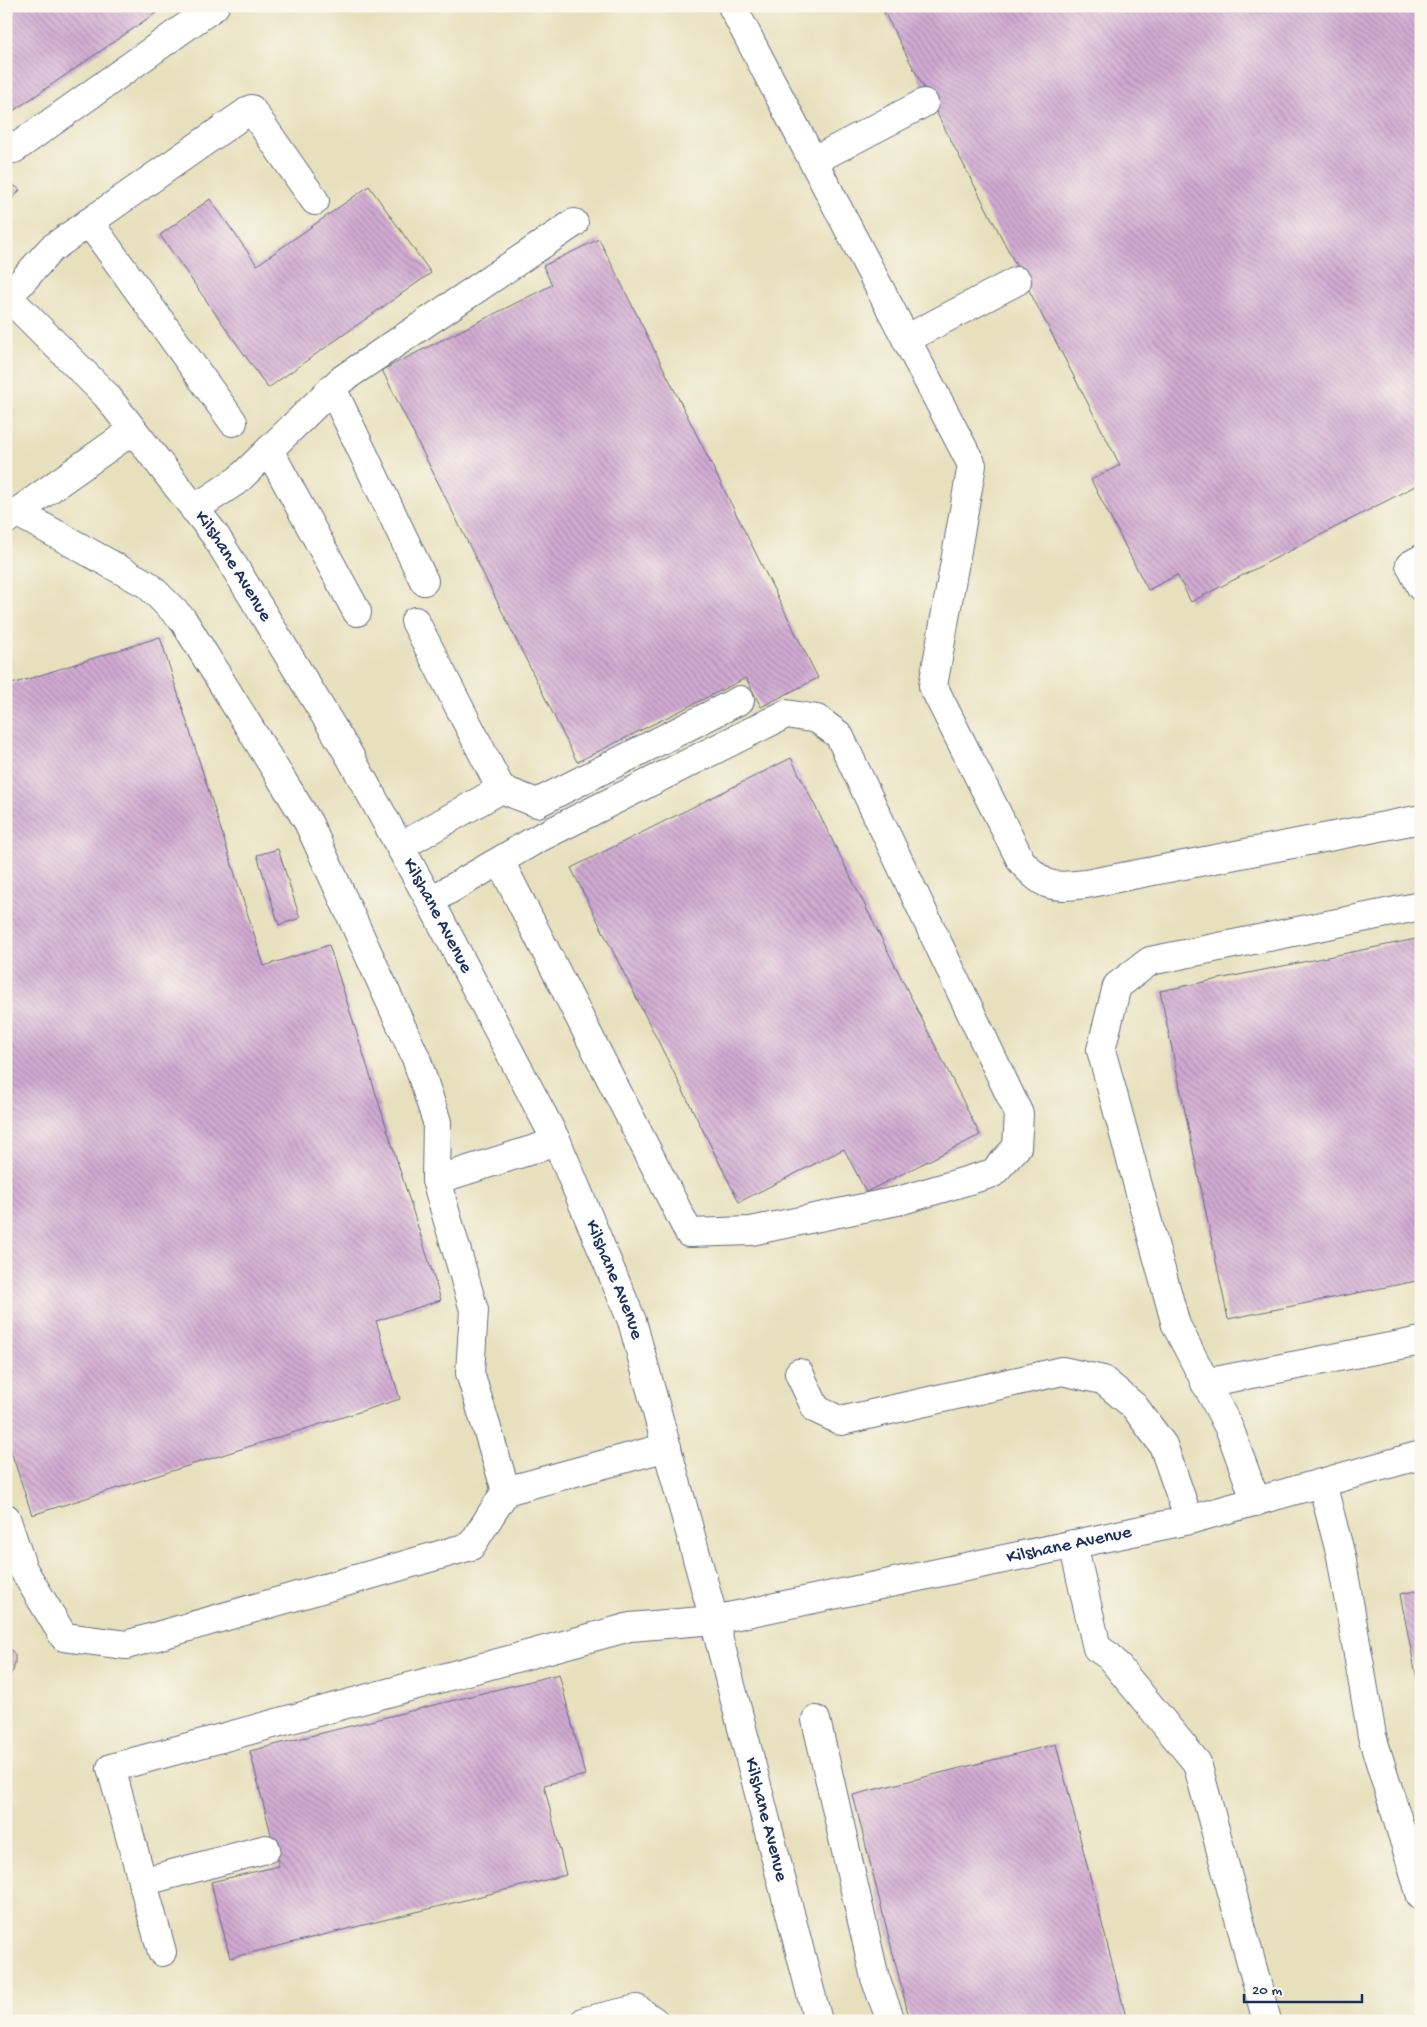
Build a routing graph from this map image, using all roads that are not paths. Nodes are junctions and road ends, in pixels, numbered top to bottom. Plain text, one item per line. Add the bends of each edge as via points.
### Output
1 (215, 6) edge
2 (732, 6) edge
3 (924, 103) dead end
4 (6, 144) edge
5 (813, 161) junction
6 (315, 201) dead end
7 (89, 222) junction
8 (574, 223) dead end
9 (1017, 282) dead end
10 (7, 296) edge
11 (906, 339) junction
12 (332, 388) junction
13 (233, 422) dead end
14 (133, 430) junction
15 (269, 450) junction
16 (194, 509) junction
17 (12, 516) edge
18 (1421, 559) edge
19 (424, 581) dead end
20 (1421, 587) edge
21 (357, 612) dead end
22 (414, 621) dead end
23 (740, 700) dead end
24 (501, 788) junction
25 (1421, 819) edge
26 (400, 847) junction
27 (500, 861) junction
28 (430, 901) junction
29 (1421, 906) edge
30 (558, 1142) junction
31 (436, 1180) junction
32 (1421, 1341) edge
33 (800, 1373) dead end
34 (1205, 1383) junction
35 (667, 1447) junction
36 (1421, 1456) edge
37 (1322, 1483) junction
38 (506, 1491) junction
39 (1256, 1502) junction
40 (6, 1518) edge
41 (1189, 1520) junction
42 (1073, 1544) junction
43 (714, 1620) junction
44 (816, 1720) dead end
45 (266, 1849) dead end
46 (142, 1882) junction
47 (1421, 1896) edge
48 (162, 1952) dead end
49 (585, 2021) edge
50 (654, 2021) edge
51 (818, 2021) edge
52 (891, 2021) edge
53 (1267, 2021) edge

1 - 4 street via 14,149
2 - 5 street
3 - 5 street
5 - 11 street
6 - 7 street via 251,109
7 - 10 street via 51,249
7 - 13 street
8 - 12 street
9 - 11 street
10 - 14 street, Kilshane Avenue via 106,395
11 - 25 street via 972,465 933,686 1017,852 1038,880 1059,887 1086,884
12 - 15 street
12 - 19 street
14 - 16 street, Kilshane Avenue
14 - 17 street
15 - 16 street via 238,480
15 - 21 street
16 - 26 street, Kilshane Avenue via 215,535 343,744
17 - 31 street via 148,585 188,628 308,822 416,1058 437,1122
18 - 20 street via 1410,565
22 - 24 street
23 - 24 street via 537,803
24 - 26 street
26 - 28 street, Kilshane Avenue
27 - 27 street via 537,839 786,714 817,719 839,736 1019,1114 1017,1147 993,1173 902,1200 751,1231 689,1233
27 - 28 street
28 - 30 street, Kilshane Avenue
29 - 34 street via 1150,961 1117,986 1101,1050 1176,1325
30 - 31 street
30 - 35 street, Kilshane Avenue via 632,1322
31 - 38 street via 474,1310 470,1372
32 - 34 street
33 - 41 street via 816,1409 841,1421 1062,1371 1104,1380 1134,1406 1163,1445
34 - 39 street via 1230,1430
35 - 38 street
35 - 43 street, Kilshane Avenue
36 - 37 street, Kilshane Avenue
37 - 39 street, Kilshane Avenue
37 - 47 street via 1342,1563 1372,1736
38 - 40 street via 471,1546 126,1645 64,1637 23,1569
39 - 41 street, Kilshane Avenue
41 - 42 street, Kilshane Avenue
42 - 43 street, Kilshane Avenue
42 - 53 street via 1097,1648 1109,1656 1197,1763
43 - 46 street via 630,1627 111,1768
43 - 51 street, Kilshane Avenue
44 - 52 street via 875,1978
45 - 46 street
46 - 48 street
49 - 50 street via 637,2009

